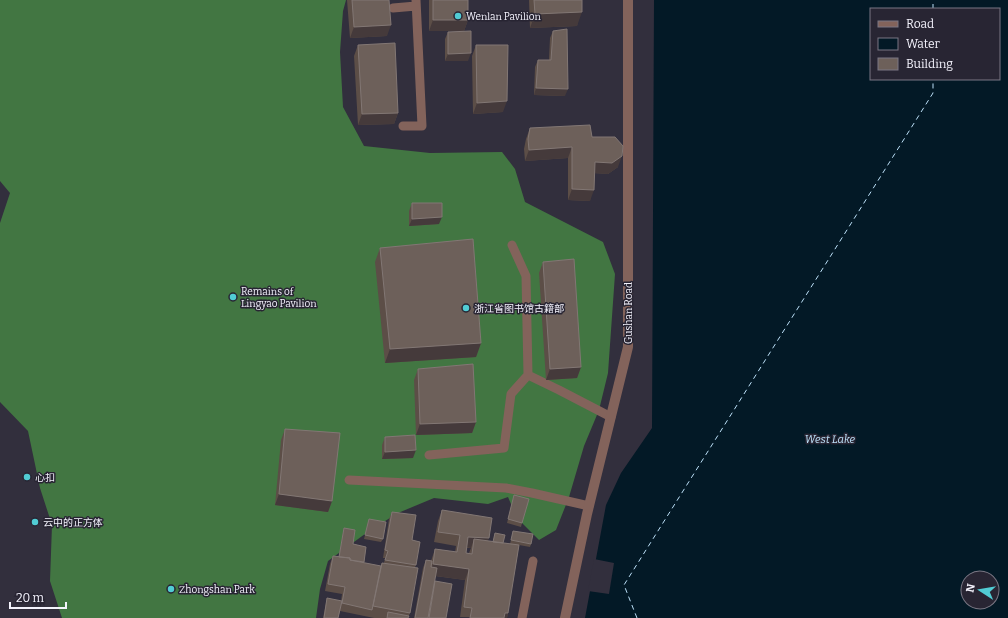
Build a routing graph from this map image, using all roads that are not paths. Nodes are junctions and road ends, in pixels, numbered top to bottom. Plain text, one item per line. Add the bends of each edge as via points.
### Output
1 (628, 0) edge
2 (416, 3) edge
3 (393, 8) dead end
4 (402, 126) dead end
5 (512, 244) dead end
6 (528, 375) junction
7 (611, 417) junction
8 (429, 455) dead end
9 (349, 480) dead end
10 (589, 506) junction
11 (534, 561) dead end
12 (522, 618) edge
13 (565, 618) edge

1 - 7 street, Gushan Road via 628,346
2 - 3 lane
2 - 4 lane via 422,126
5 - 6 lane via 526,276
6 - 7 lane
6 - 8 lane via 511,394 504,448
7 - 10 street, Gushan Road
9 - 10 lane via 506,488
10 - 13 street, Gushan Road
11 - 12 lane

